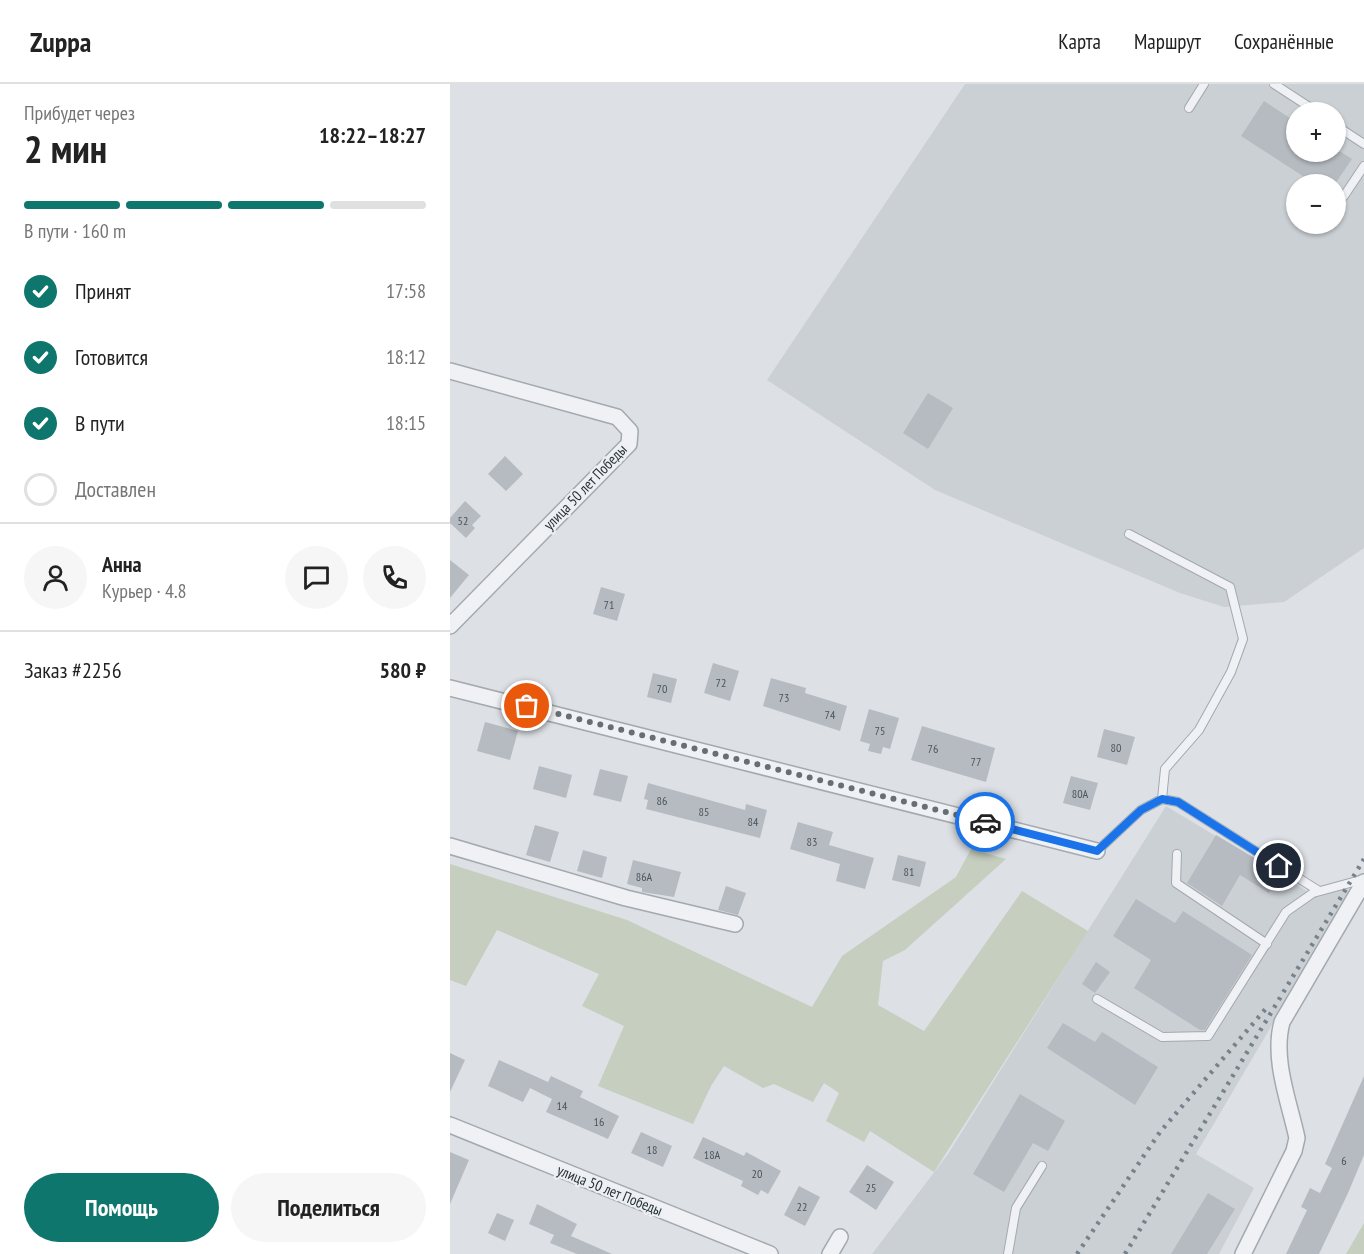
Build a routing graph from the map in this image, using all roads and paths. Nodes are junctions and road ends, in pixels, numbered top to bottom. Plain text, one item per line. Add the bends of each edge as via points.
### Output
1 (1204, 84) edge
2 (1274, 84) edge
3 (1302, 102) edge
4 (1189, 108) dead end
5 (1346, 132) edge
6 (1364, 144) edge
7 (1364, 166) edge
8 (1346, 193) edge
9 (450, 371) edge
10 (1129, 534) dead end
11 (450, 626) edge
12 (450, 688) edge
13 (1162, 799) junction
14 (450, 846) edge
15 (1097, 851) joint
16 (1177, 854) dead end
17 (1364, 880) edge
18 (1319, 891) junction
19 (735, 924) dead end
20 (1267, 944) junction
21 (1097, 999) dead end
22 (450, 1125) edge
23 (1042, 1166) dead end
24 (840, 1237) dead end
25 (770, 1254) edge
26 (830, 1254) edge
27 (1008, 1254) edge
28 (1243, 1254) edge

1 - 4 lane
2 - 3 lane
5 - 6 lane
7 - 8 lane
9 - 11 street, улица 50 лет Победы via 617,417 630,431 629,444
10 - 13 lane via 1230,587 1243,639 1231,672 1199,730 1165,769
12 - 15 street
13 - 15 lane via 1141,810
13 - 18 lane via 1178,802
14 - 19 street via 626,898
16 - 20 lane via 1176,882
17 - 18 lane
17 - 28 street via 1282,1022 1279,1058 1297,1138
18 - 20 lane via 1286,912
20 - 21 lane via 1208,1036 1162,1036
22 - 25 street, улица 50 лет Победы
23 - 27 lane via 1016,1208
24 - 26 street

